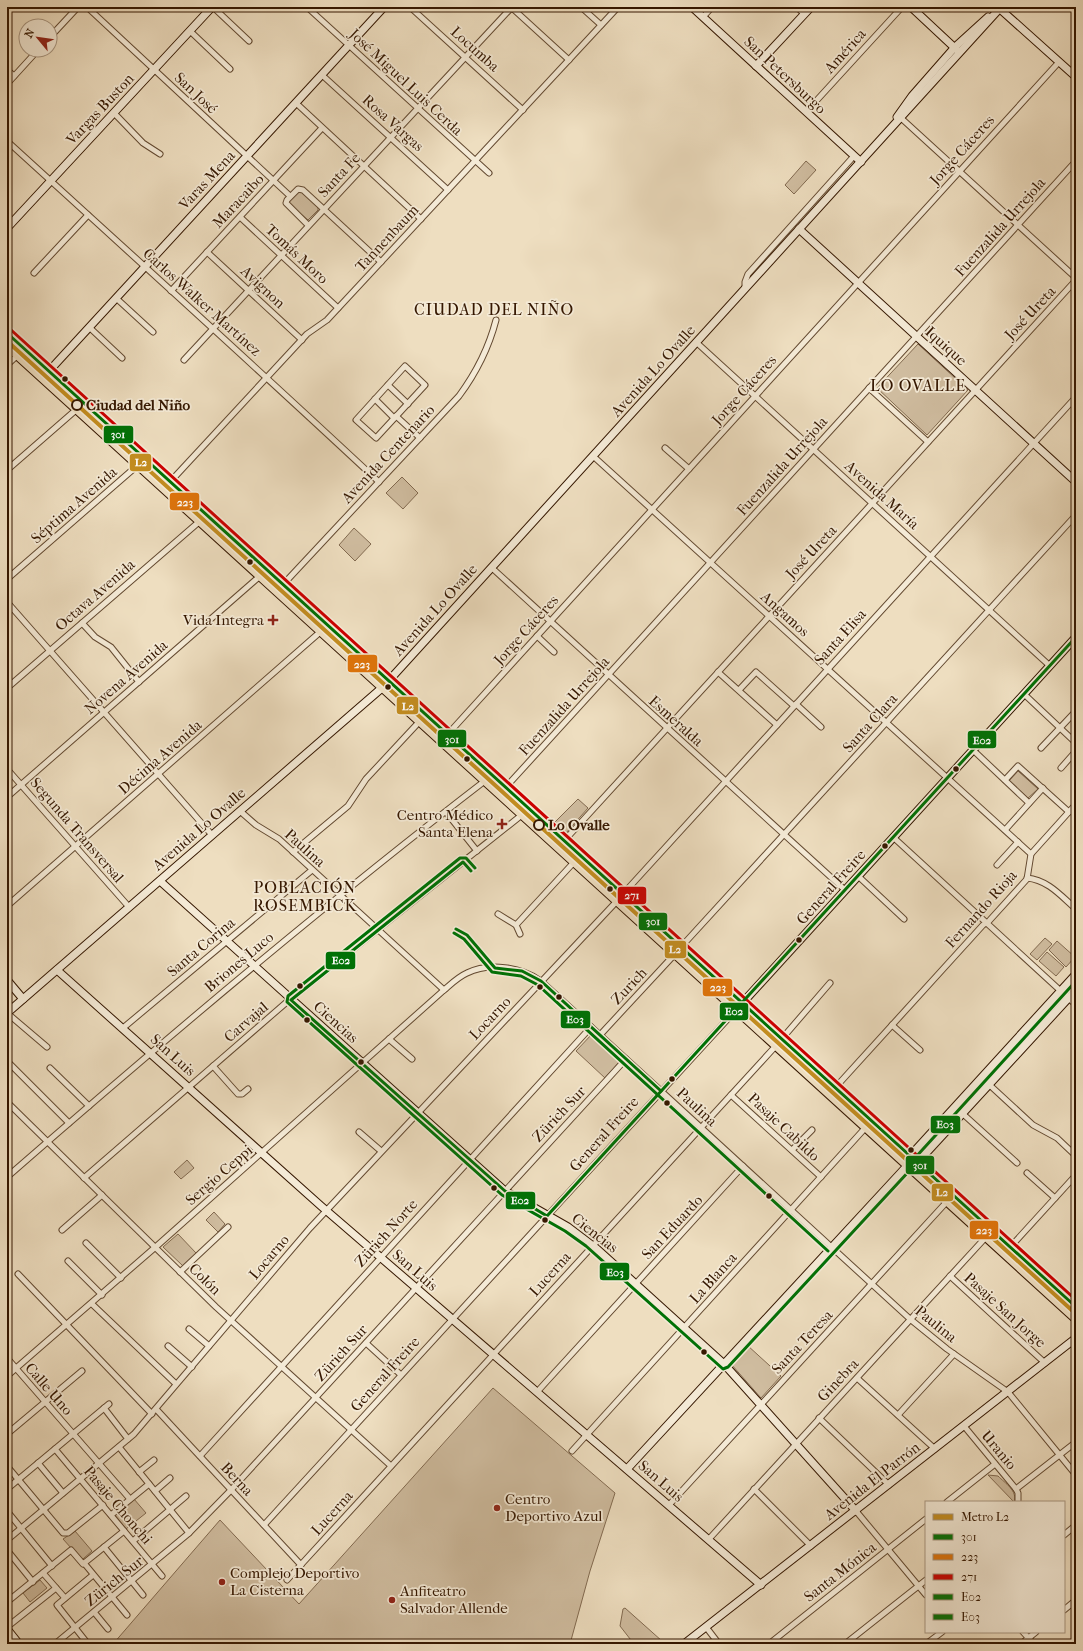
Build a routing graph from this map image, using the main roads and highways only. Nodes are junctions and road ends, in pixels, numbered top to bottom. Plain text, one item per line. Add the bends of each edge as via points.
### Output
1 (7, 333) edge
2 (7, 346) edge
3 (49, 371) junction
4 (35, 372) junction
5 (150, 463) junction
6 (138, 465) junction
7 (448, 734) junction
8 (436, 735) junction
9 (488, 777) junction
10 (623, 894) junction
11 (619, 903) junction
12 (1076, 1307) edge
13 (1076, 1319) edge

1 - 3 main road
2 - 4 main road
3 - 4 main road
3 - 5 main road
4 - 6 main road
5 - 6 main road
5 - 7 main road
6 - 8 main road
7 - 8 main road
7 - 9 main road
8 - 9 main road
9 - 10 main road via 506,787
9 - 11 main road via 523,814
10 - 11 main road
10 - 12 main road
11 - 13 main road

